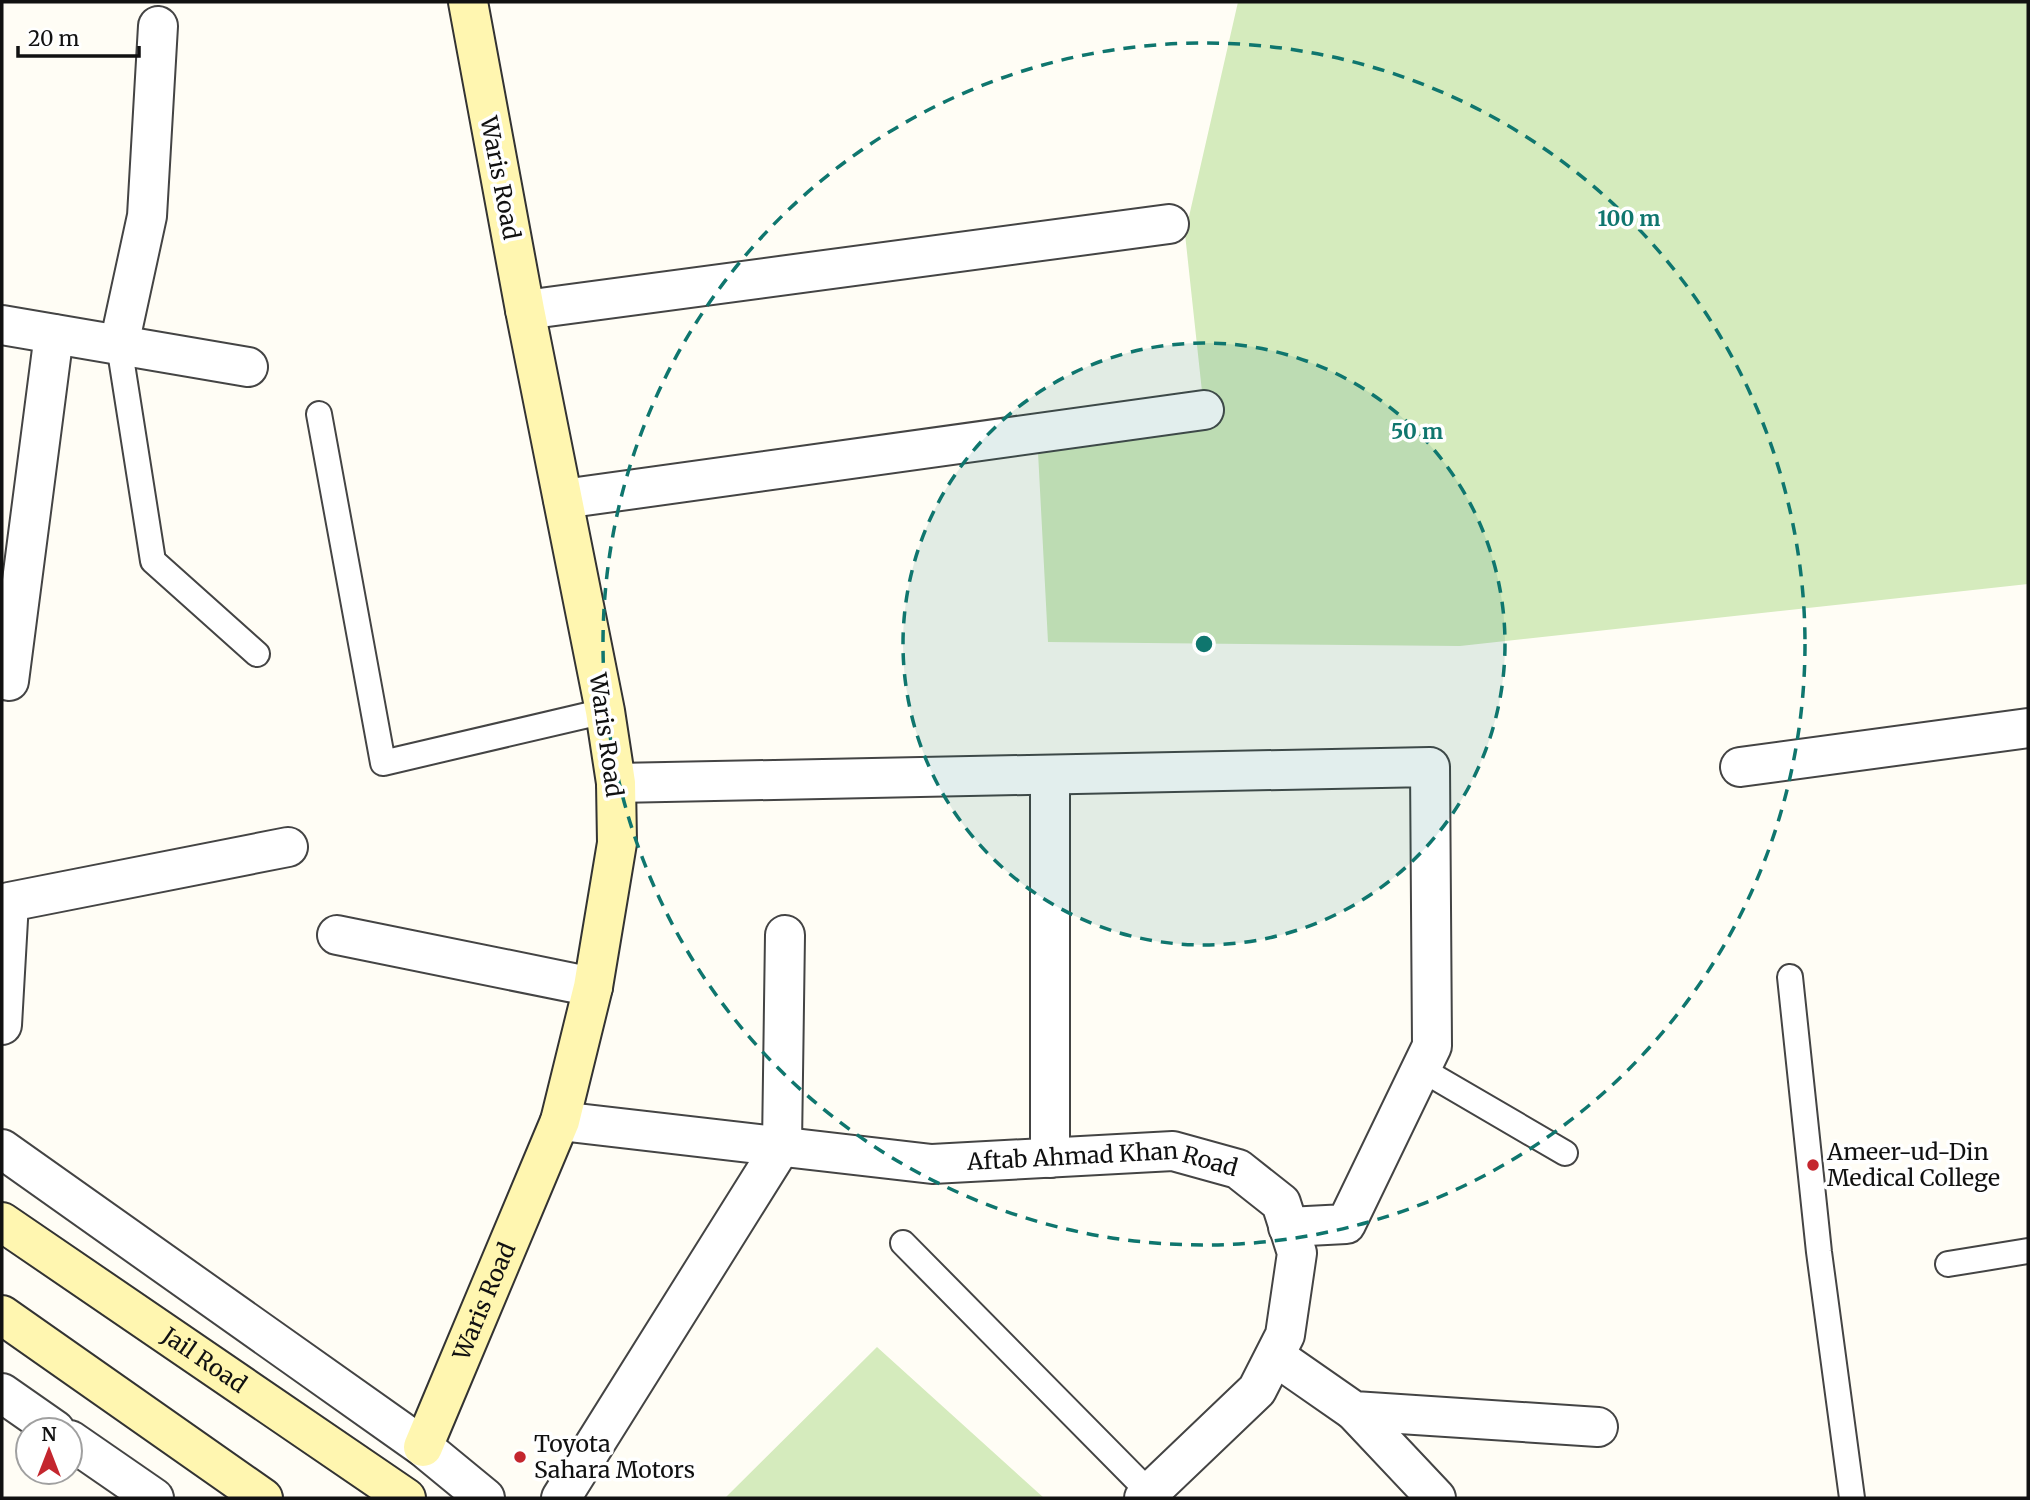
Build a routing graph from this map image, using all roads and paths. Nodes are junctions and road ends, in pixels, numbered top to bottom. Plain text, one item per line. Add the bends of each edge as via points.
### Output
1 (468, 2) edge
2 (158, 26) dead end
3 (1170, 224) dead end
4 (525, 310) junction
5 (2, 325) edge
6 (54, 334) junction
7 (119, 345) junction
8 (248, 367) dead end
9 (1204, 410) dead end
10 (319, 414) dead end
11 (563, 499) junction
12 (257, 654) dead end
13 (9, 681) dead end
14 (605, 711) junction
15 (2028, 728) edge
16 (1741, 767) dead end
17 (1050, 775) junction
18 (616, 783) junction
19 (288, 847) dead end
20 (337, 935) dead end
21 (785, 935) dead end
22 (1790, 977) dead end
23 (593, 987) junction
24 (2, 1025) edge
25 (1421, 1069) junction
26 (560, 1121) junction
27 (782, 1145) junction
28 (2, 1149) edge
29 (1565, 1153) dead end
30 (1050, 1158) junction
31 (2, 1222) edge
32 (1288, 1227) junction
33 (903, 1243) dead end
34 (2028, 1251) edge
35 (1948, 1264) dead end
36 (2, 1315) edge
37 (1275, 1356) junction
38 (2, 1393) edge
39 (1354, 1411) junction
40 (35, 1416) edge
41 (1598, 1427) dead end
42 (423, 1447) junction
43 (84, 1450) edge
44 (1147, 1495) edge
45 (154, 1498) edge
46 (263, 1498) edge
47 (406, 1498) edge
48 (485, 1498) edge
49 (561, 1498) edge
50 (1436, 1498) edge
51 (1852, 1498) edge

1 - 4 street, Waris Road
2 - 7 street via 147,216
3 - 4 street
4 - 11 street, Waris Road
5 - 6 street
6 - 7 street
6 - 13 street
7 - 8 street
7 - 12 lane via 153,561
9 - 11 street
10 - 14 lane via 383,763
11 - 14 street, Waris Road
14 - 18 street, Waris Road
15 - 16 street
17 - 18 street
17 - 25 street via 1430,767 1432,1046
17 - 30 street
18 - 23 street, Waris Road via 617,843
19 - 24 street via 9,902
20 - 23 street
21 - 27 street
22 - 51 lane via 1819,1252
23 - 26 street, Waris Road
25 - 29 lane
25 - 32 street via 1346,1224
26 - 27 street, Aftab Ahmad Khan Road
26 - 42 street, Waris Road
27 - 30 street, Aftab Ahmad Khan Road via 932,1164
27 - 49 street
28 - 42 street
30 - 32 street, Aftab Ahmad Khan Road via 1174,1151 1238,1169 1281,1203
31 - 47 street, Jail Road
32 - 37 street, Aftab Ahmad Khan Road via 1297,1253 1285,1335
33 - 44 lane
34 - 35 lane
36 - 46 street
37 - 39 street
37 - 44 street, Aftab Ahmad Khan Road via 1257,1390
38 - 40 street
39 - 41 street
39 - 50 street
42 - 48 street
43 - 45 street

